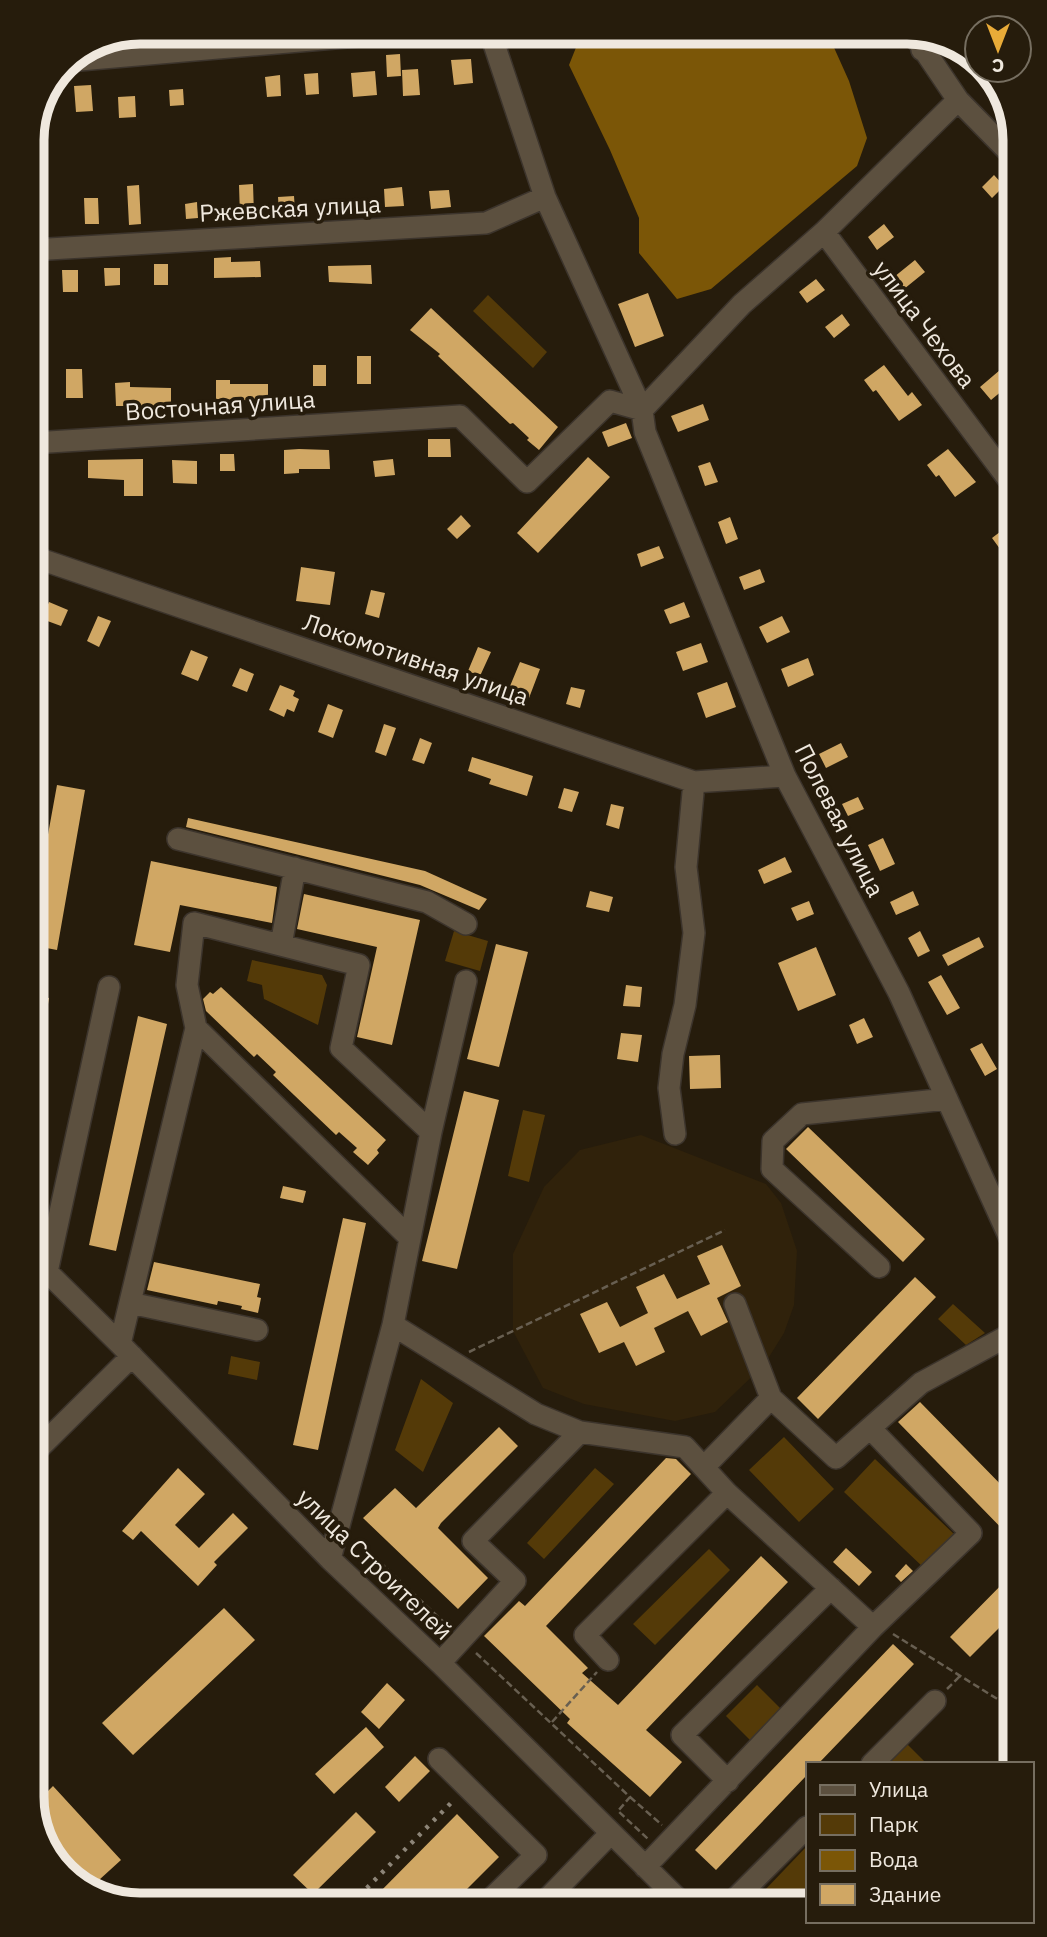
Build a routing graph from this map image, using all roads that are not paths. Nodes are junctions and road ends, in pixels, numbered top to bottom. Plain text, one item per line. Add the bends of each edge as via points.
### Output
1 (266, 44) edge
2 (494, 44) edge
3 (920, 45) edge
4 (89, 59) edge
5 (958, 100) junction
6 (1003, 146) edge
7 (545, 197) junction
8 (824, 232) junction
9 (44, 249) edge
10 (642, 410) junction
11 (44, 442) edge
12 (1003, 472) edge
13 (44, 560) edge
14 (785, 776) junction
15 (694, 782) junction
16 (178, 839) dead end
17 (295, 867) junction
18 (466, 924) dead end
19 (281, 945) junction
20 (466, 981) dead end
21 (109, 986) dead end
22 (195, 1028) junction
23 (947, 1099) junction
24 (431, 1132) junction
25 (675, 1135) dead end
26 (1003, 1223) edge
27 (410, 1238) junction
28 (44, 1255) edge
29 (879, 1267) dead end
30 (44, 1276) edge
31 (130, 1303) junction
32 (735, 1304) dead end
33 (393, 1325) junction
34 (257, 1330) dead end
35 (1003, 1338) edge
36 (126, 1350) junction
37 (771, 1398) junction
38 (870, 1428) junction
39 (580, 1432) junction
40 (44, 1442) edge
41 (704, 1467) junction
42 (727, 1493) junction
43 (330, 1559) junction
44 (831, 1588) junction
45 (875, 1626) junction
46 (608, 1660) road end
47 (440, 1663) junction
48 (935, 1701) dead end
49 (439, 1759) dead end
50 (874, 1762) edge
51 (728, 1781) junction
52 (806, 1828) edge
53 (610, 1833) junction
54 (645, 1867) junction
55 (501, 1893) edge
56 (555, 1893) edge
57 (672, 1893) edge
58 (741, 1893) edge

1 - 4 street
2 - 7 street, Полевая улица
3 - 5 street
5 - 6 street
5 - 8 street
7 - 9 street, Ржевская улица via 486,223
7 - 10 street, Полевая улица
8 - 10 street via 742,304
8 - 12 street, улица Чехова
10 - 11 street, Восточная улица via 610,401 527,482 460,416
10 - 14 street, Полевая улица via 646,432
13 - 15 street, Локомотивная улица
14 - 15 street, Локомотивная улица
14 - 23 street, Полевая улица via 899,993
15 - 25 street via 686,867 694,933 669,1088
16 - 17 street
17 - 18 street via 427,902
17 - 19 street
19 - 22 street via 194,923 187,985
19 - 24 street via 359,965 341,1048
20 - 24 street
21 - 28 street
22 - 27 street
22 - 31 street
23 - 26 street, Полевая улица
23 - 29 street via 802,1114 773,1141 772,1169
24 - 27 street
27 - 33 street
30 - 36 street, улица Строителей
31 - 34 street
31 - 36 street
32 - 37 street
33 - 39 street via 536,1414
33 - 43 street
35 - 38 street via 921,1383
36 - 40 street
36 - 43 street, улица Строителей
37 - 38 street via 836,1458
37 - 41 street
38 - 45 street via 971,1533
39 - 41 street via 685,1447
39 - 47 street via 473,1541 515,1581
41 - 42 street
42 - 44 street
42 - 46 street via 585,1635
43 - 47 street, улица Строителей
44 - 45 street
44 - 51 street via 682,1735
45 - 51 street
47 - 53 street, улица Строителей
48 - 50 street
49 - 55 street via 536,1855
51 - 54 street
52 - 58 street
53 - 54 street, улица Строителей
53 - 56 street
54 - 57 street, улица Строителей

